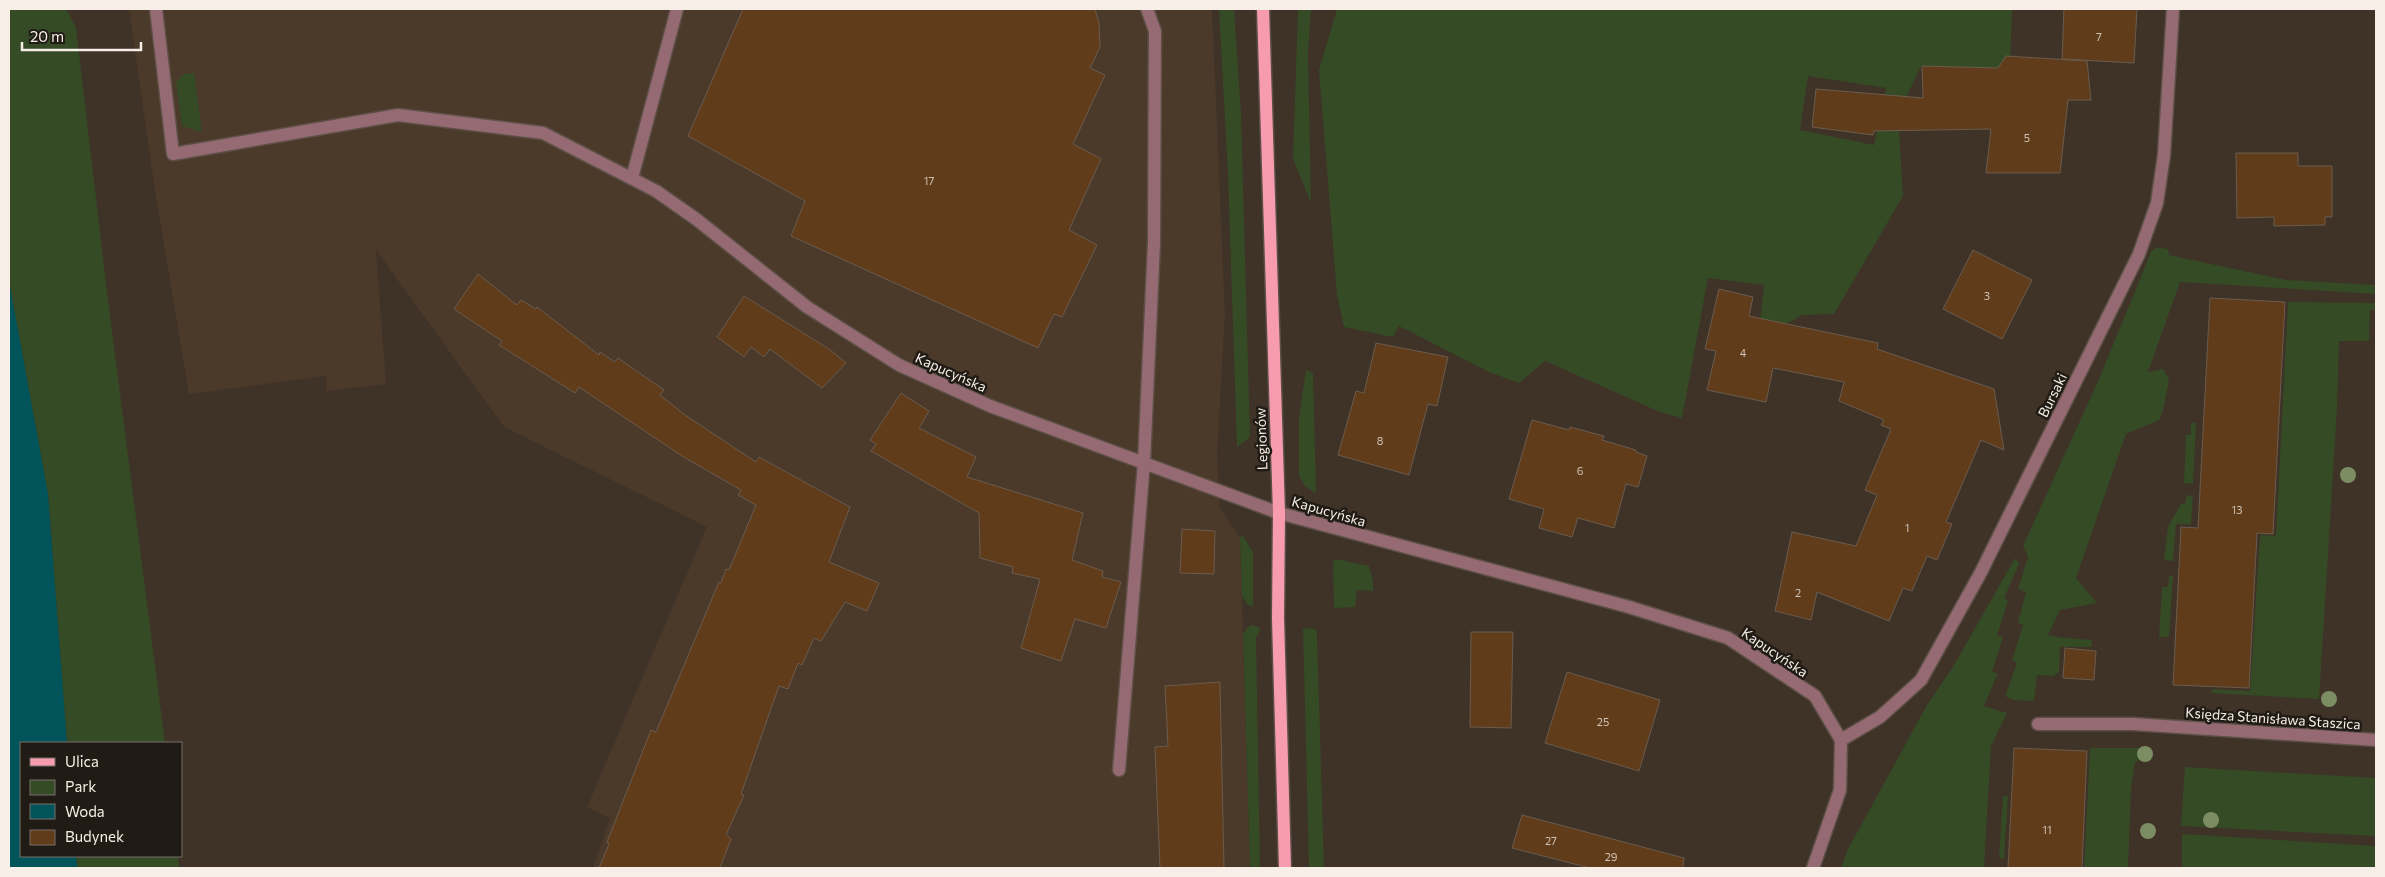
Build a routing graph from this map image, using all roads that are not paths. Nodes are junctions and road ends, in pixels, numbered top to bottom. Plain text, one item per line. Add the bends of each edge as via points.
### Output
1 (156, 9) edge
2 (677, 9) edge
3 (1147, 9) edge
4 (1263, 9) edge
5 (2172, 9) edge
6 (632, 178) junction
7 (1144, 462) junction
8 (1279, 513) junction
9 (2038, 724) dead end
10 (1840, 740) junction
11 (2376, 740) edge
12 (1119, 770) dead end
13 (1285, 868) edge
14 (1813, 868) edge

1 - 6 street, Kapucyńska via 173,154 398,115 543,133
2 - 6 street
3 - 7 street via 1155,31 1154,243
4 - 8 main road, Legionów
5 - 10 street, Bursaki via 2157,203 2139,254 1980,574 1921,680 1880,718
6 - 7 street, Kapucyńska via 696,219 807,307 899,365 990,406
7 - 8 street, Kapucyńska
7 - 12 street
8 - 10 street, Kapucyńska via 1628,607 1728,638 1815,696
8 - 13 main road, Legionów via 1278,618
9 - 11 street, Księdza Stanisława Staszica via 2168,726
10 - 14 street, Kapucyńska via 1840,790

